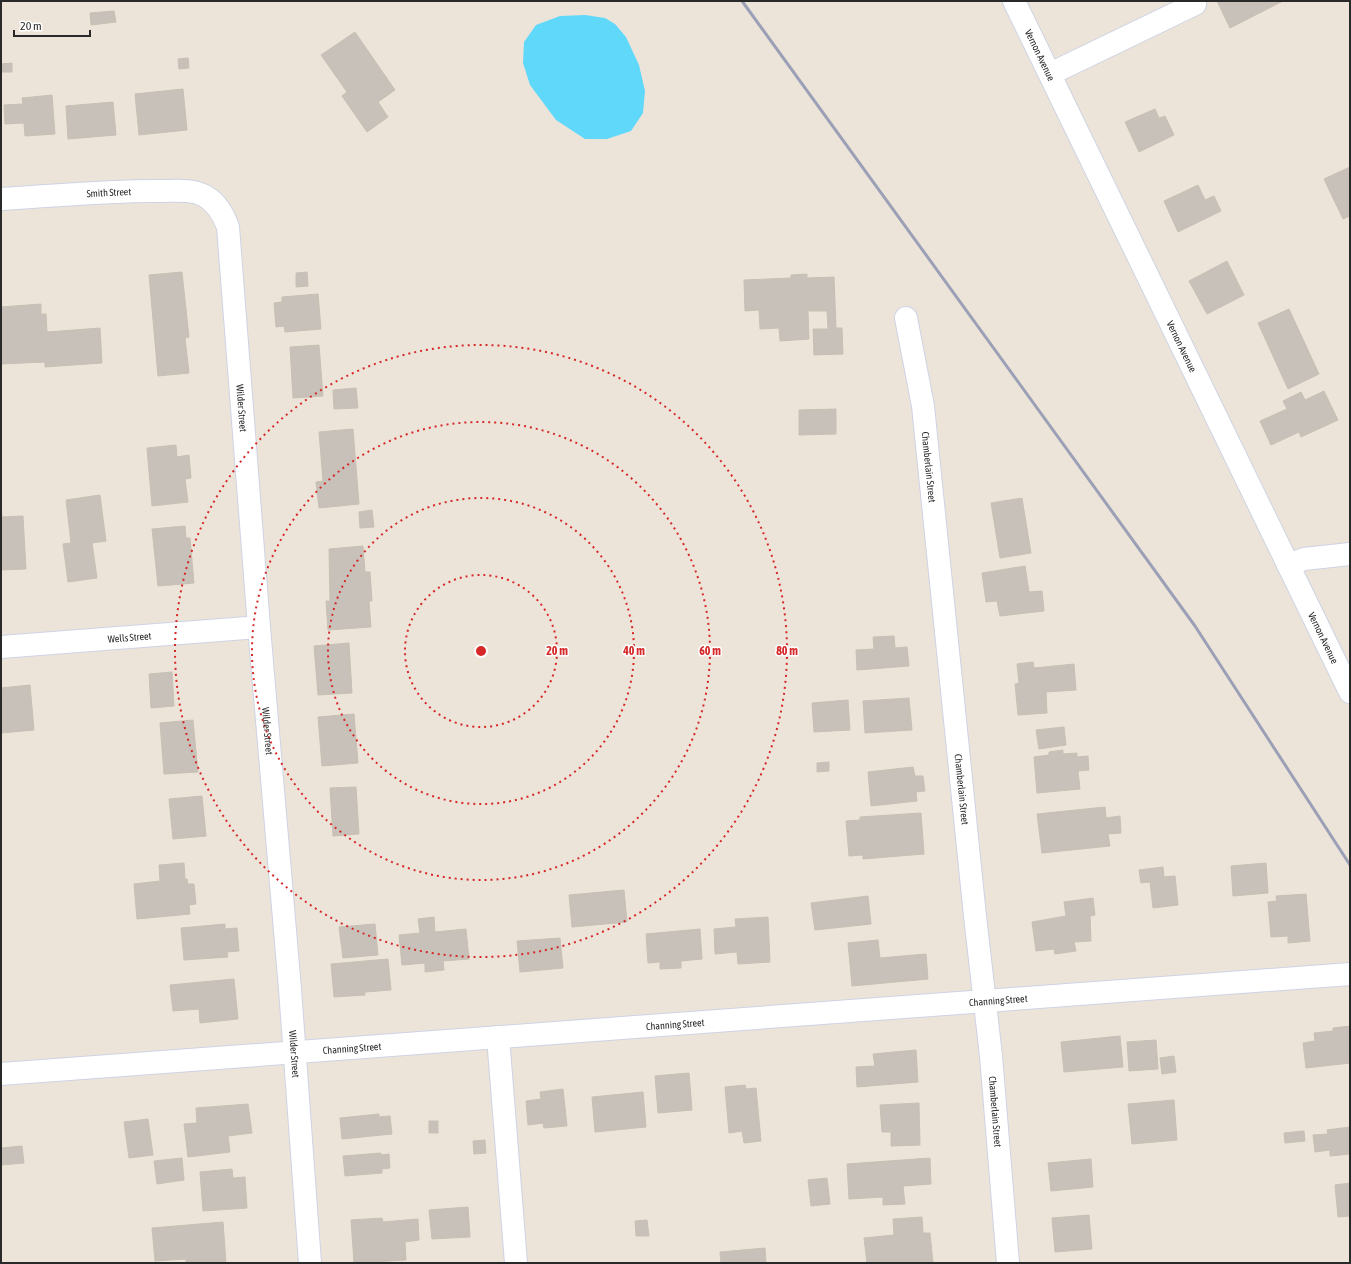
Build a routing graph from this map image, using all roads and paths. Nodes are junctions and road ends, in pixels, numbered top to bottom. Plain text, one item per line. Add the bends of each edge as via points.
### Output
1 (1014, 1) edge
2 (1196, 4) dead end
3 (1050, 74) junction
4 (1, 199) edge
5 (214, 203) joint
6 (906, 318) dead end
7 (1350, 554) edge
8 (1288, 565) junction
9 (259, 627) junction
10 (1, 646) edge
11 (1350, 692) edge
12 (1350, 974) edge
13 (985, 1001) junction
14 (498, 1037) junction
15 (295, 1052) junction
16 (1, 1074) edge
17 (310, 1263) edge
18 (516, 1263) edge
19 (1008, 1263) edge

1 - 3 street, Vernon Avenue
2 - 3 street
3 - 8 street, Vernon Avenue
4 - 5 street, Smith Street via 141,190 190,191
5 - 9 street, Wilder Street via 224,216 228,227
6 - 13 street, Chamberlain Street via 923,406
7 - 8 street via 1304,559
8 - 11 street, Vernon Avenue
9 - 10 street, Wells Street
9 - 15 street, Wilder Street
12 - 13 street, Channing Street
13 - 14 street, Channing Street
13 - 19 street, Chamberlain Street
14 - 15 street, Channing Street
14 - 18 street
15 - 16 street, Channing Street
15 - 17 street, Wilder Street

